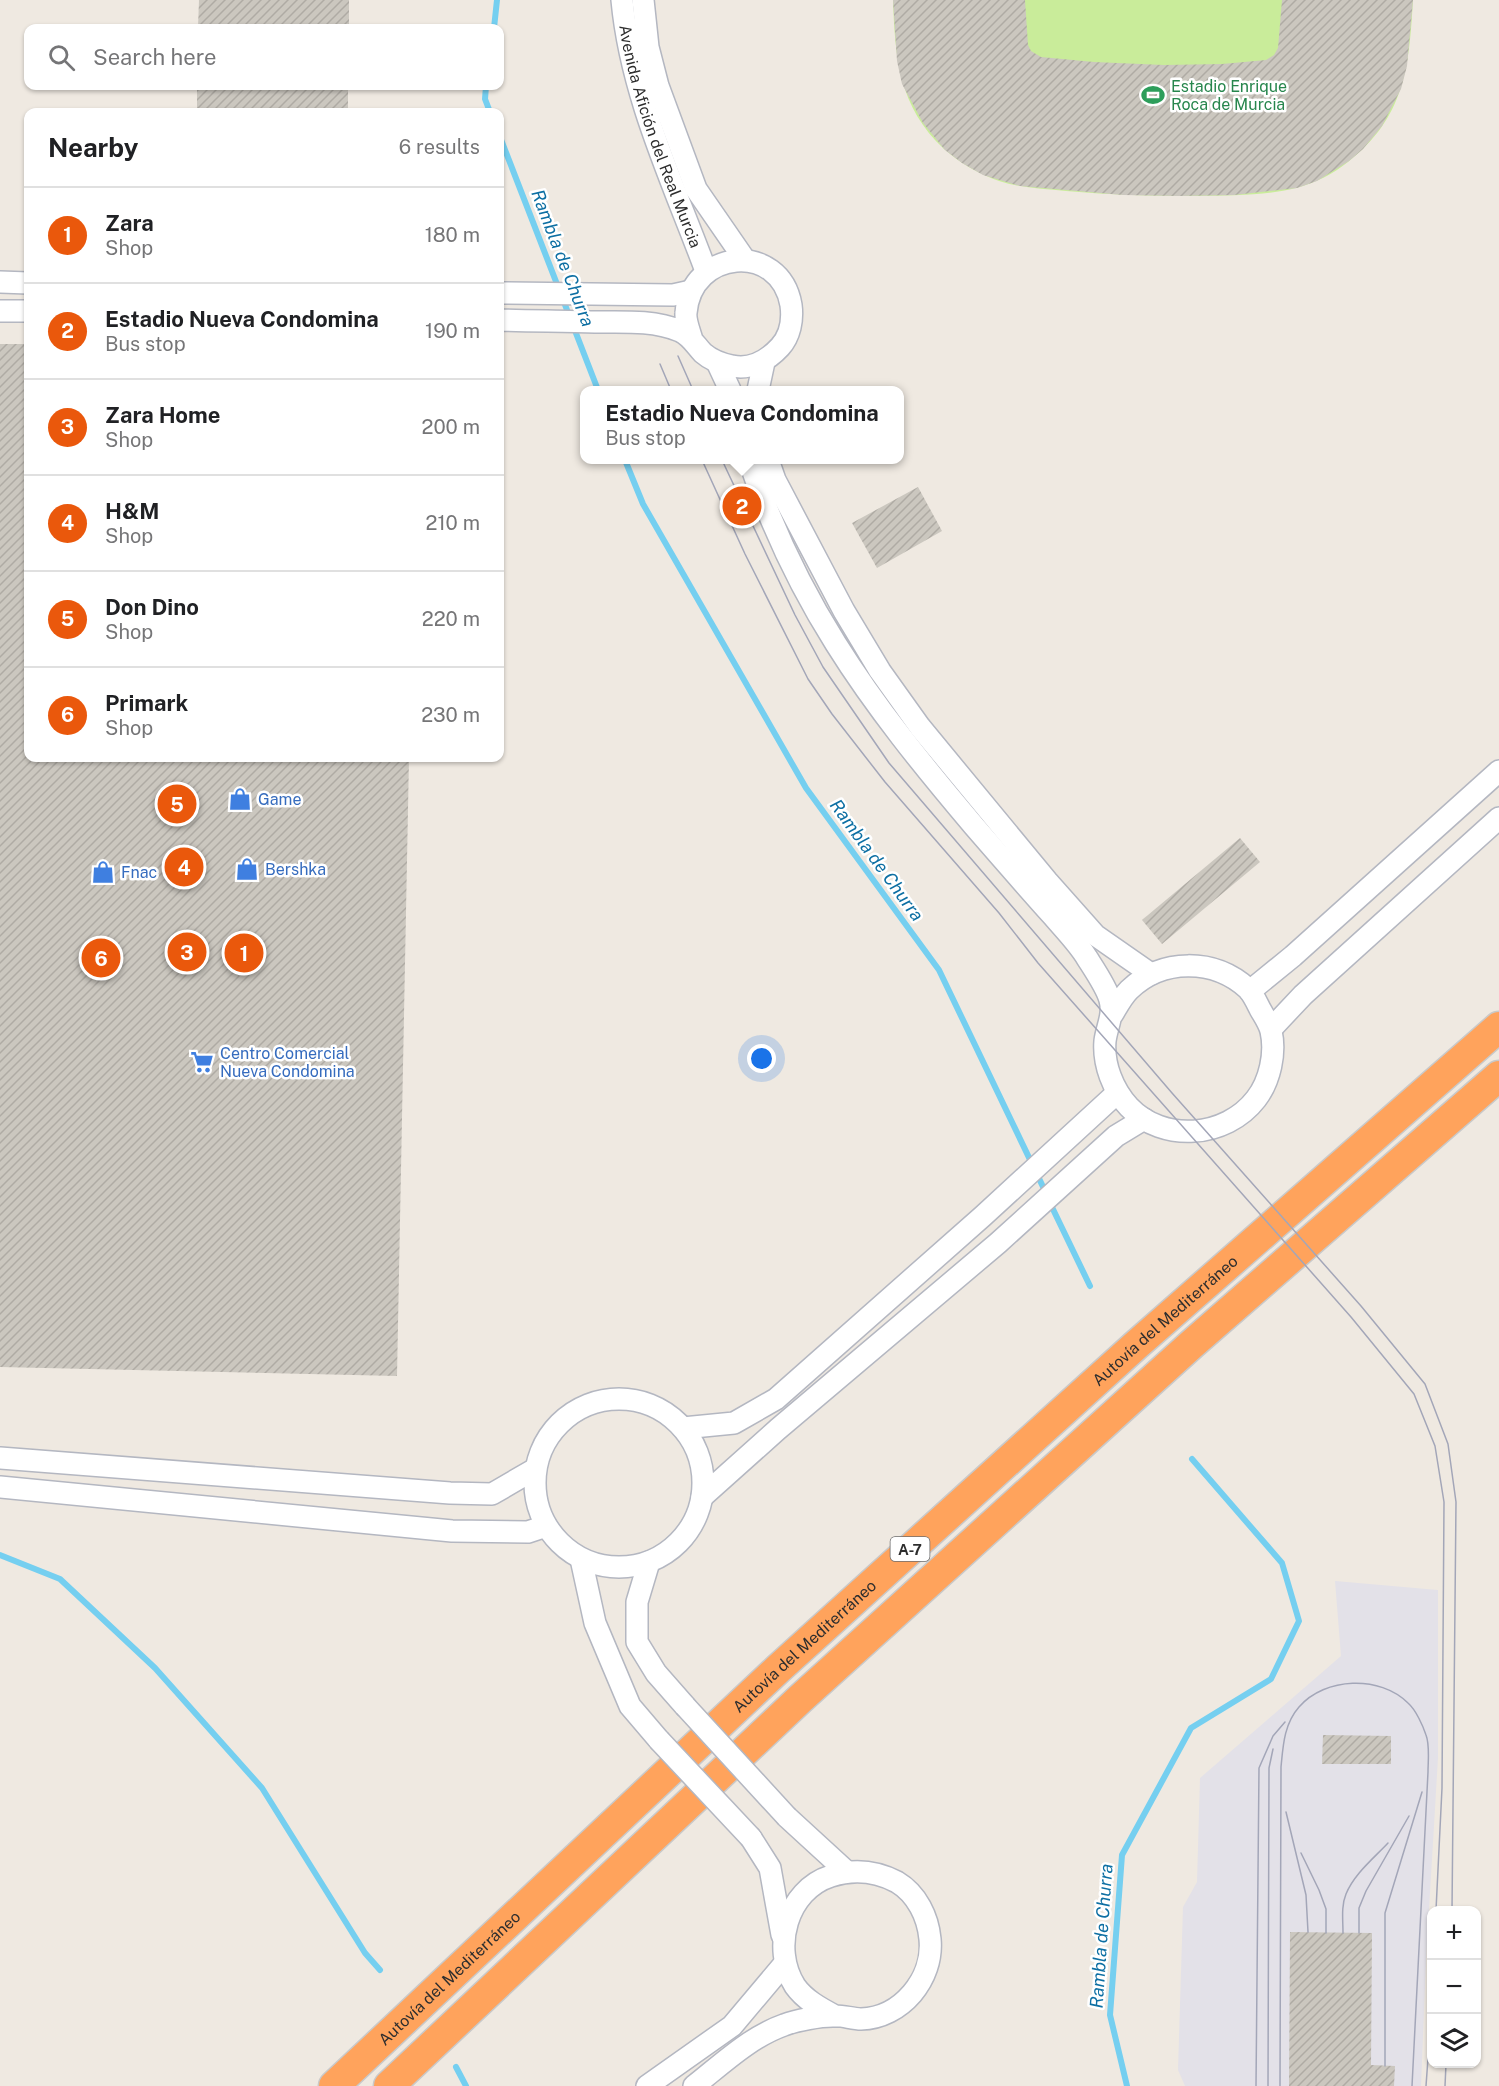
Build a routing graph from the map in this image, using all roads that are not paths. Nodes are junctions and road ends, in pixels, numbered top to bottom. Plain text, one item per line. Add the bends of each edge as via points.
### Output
1 (622, 0) edge
2 (643, 0) edge
3 (745, 260) junction
4 (706, 271) junction
5 (0, 282) edge
6 (24, 283) edge
7 (691, 291) junction
8 (504, 293) edge
9 (0, 311) edge
10 (24, 312) edge
11 (504, 320) edge
12 (692, 339) junction
13 (717, 362) junction
14 (764, 362) junction
15 (728, 386) edge
16 (759, 386) edge
17 (751, 464) edge
18 (770, 464) edge
19 (1499, 771) edge
20 (1499, 818) edge
21 (1151, 974) junction
22 (1250, 991) junction
23 (1112, 1015) junction
24 (1499, 1027) edge
25 (1271, 1029) junction
26 (1499, 1076) edge
27 (1117, 1093) junction
28 (1144, 1119) junction
29 (683, 1428) junction
30 (0, 1458) edge
31 (536, 1469) junction
32 (0, 1487) edge
33 (702, 1497) junction
34 (546, 1526) junction
35 (581, 1559) junction
36 (649, 1562) junction
37 (848, 1872) junction
38 (783, 1941) junction
39 (785, 1963) junction
40 (835, 2016) junction
41 (334, 2086) edge
42 (389, 2086) edge
43 (647, 2086) edge
44 (694, 2086) edge

1 - 4 street, Avenida Afición del Real Murcia via 641,100
2 - 3 street, Avenida Afición del Real Murcia via 648,47 663,105 696,189
3 - 4 street via 727,261
3 - 14 street via 773,271 789,292 793,318 784,343
4 - 7 street
5 - 6 street
7 - 8 street via 673,295
7 - 12 street via 686,315
9 - 10 street
11 - 12 street via 647,323
12 - 13 street
13 - 14 street via 735,367
13 - 15 street
14 - 16 street
17 - 23 street via 797,574 835,644 972,824 1086,954 1110,997
18 - 21 street via 844,611 880,671 921,727 1095,935
19 - 22 street
20 - 25 street
21 - 22 street via 1177,965 1204,966 1229,975
21 - 23 street via 1128,991
22 - 25 street
23 - 27 street via 1105,1041 1107,1068
24 - 41 highway, Autovía del Mediterráneo / A-7 via 1135,1346 777,1669
25 - 28 street via 1273,1053 1268,1078 1256,1099 1238,1116 1216,1128 1192,1132 1167,1129
26 - 42 highway, A-7 via 1192,1344 818,1683
27 - 28 street
27 - 29 street via 776,1399 734,1423
28 - 33 street via 1116,1136 998,1243
29 - 31 street via 662,1411 637,1401 592,1404 561,1422 544,1443
29 - 33 street via 696,1449 703,1473
30 - 31 street via 492,1494
31 - 34 street via 536,1499
32 - 34 street via 452,1531 528,1532
33 - 36 street via 674,1547
34 - 35 street via 561,1545
35 - 36 street via 615,1568
35 - 38 street, bridge via 595,1623 630,1706 751,1838 770,1868
36 - 37 street, bridge via 637,1602 637,1642 656,1673 787,1817
37 - 38 street via 828,1877 810,1888 796,1903
37 - 40 street via 874,1873 898,1883 917,1901 929,1925 931,1952 924,1977 909,1999 887,2013 861,2019
38 - 39 street
39 - 40 street via 795,1986 812,2004
39 - 43 street via 732,2026
40 - 44 street via 785,2024 749,2042

